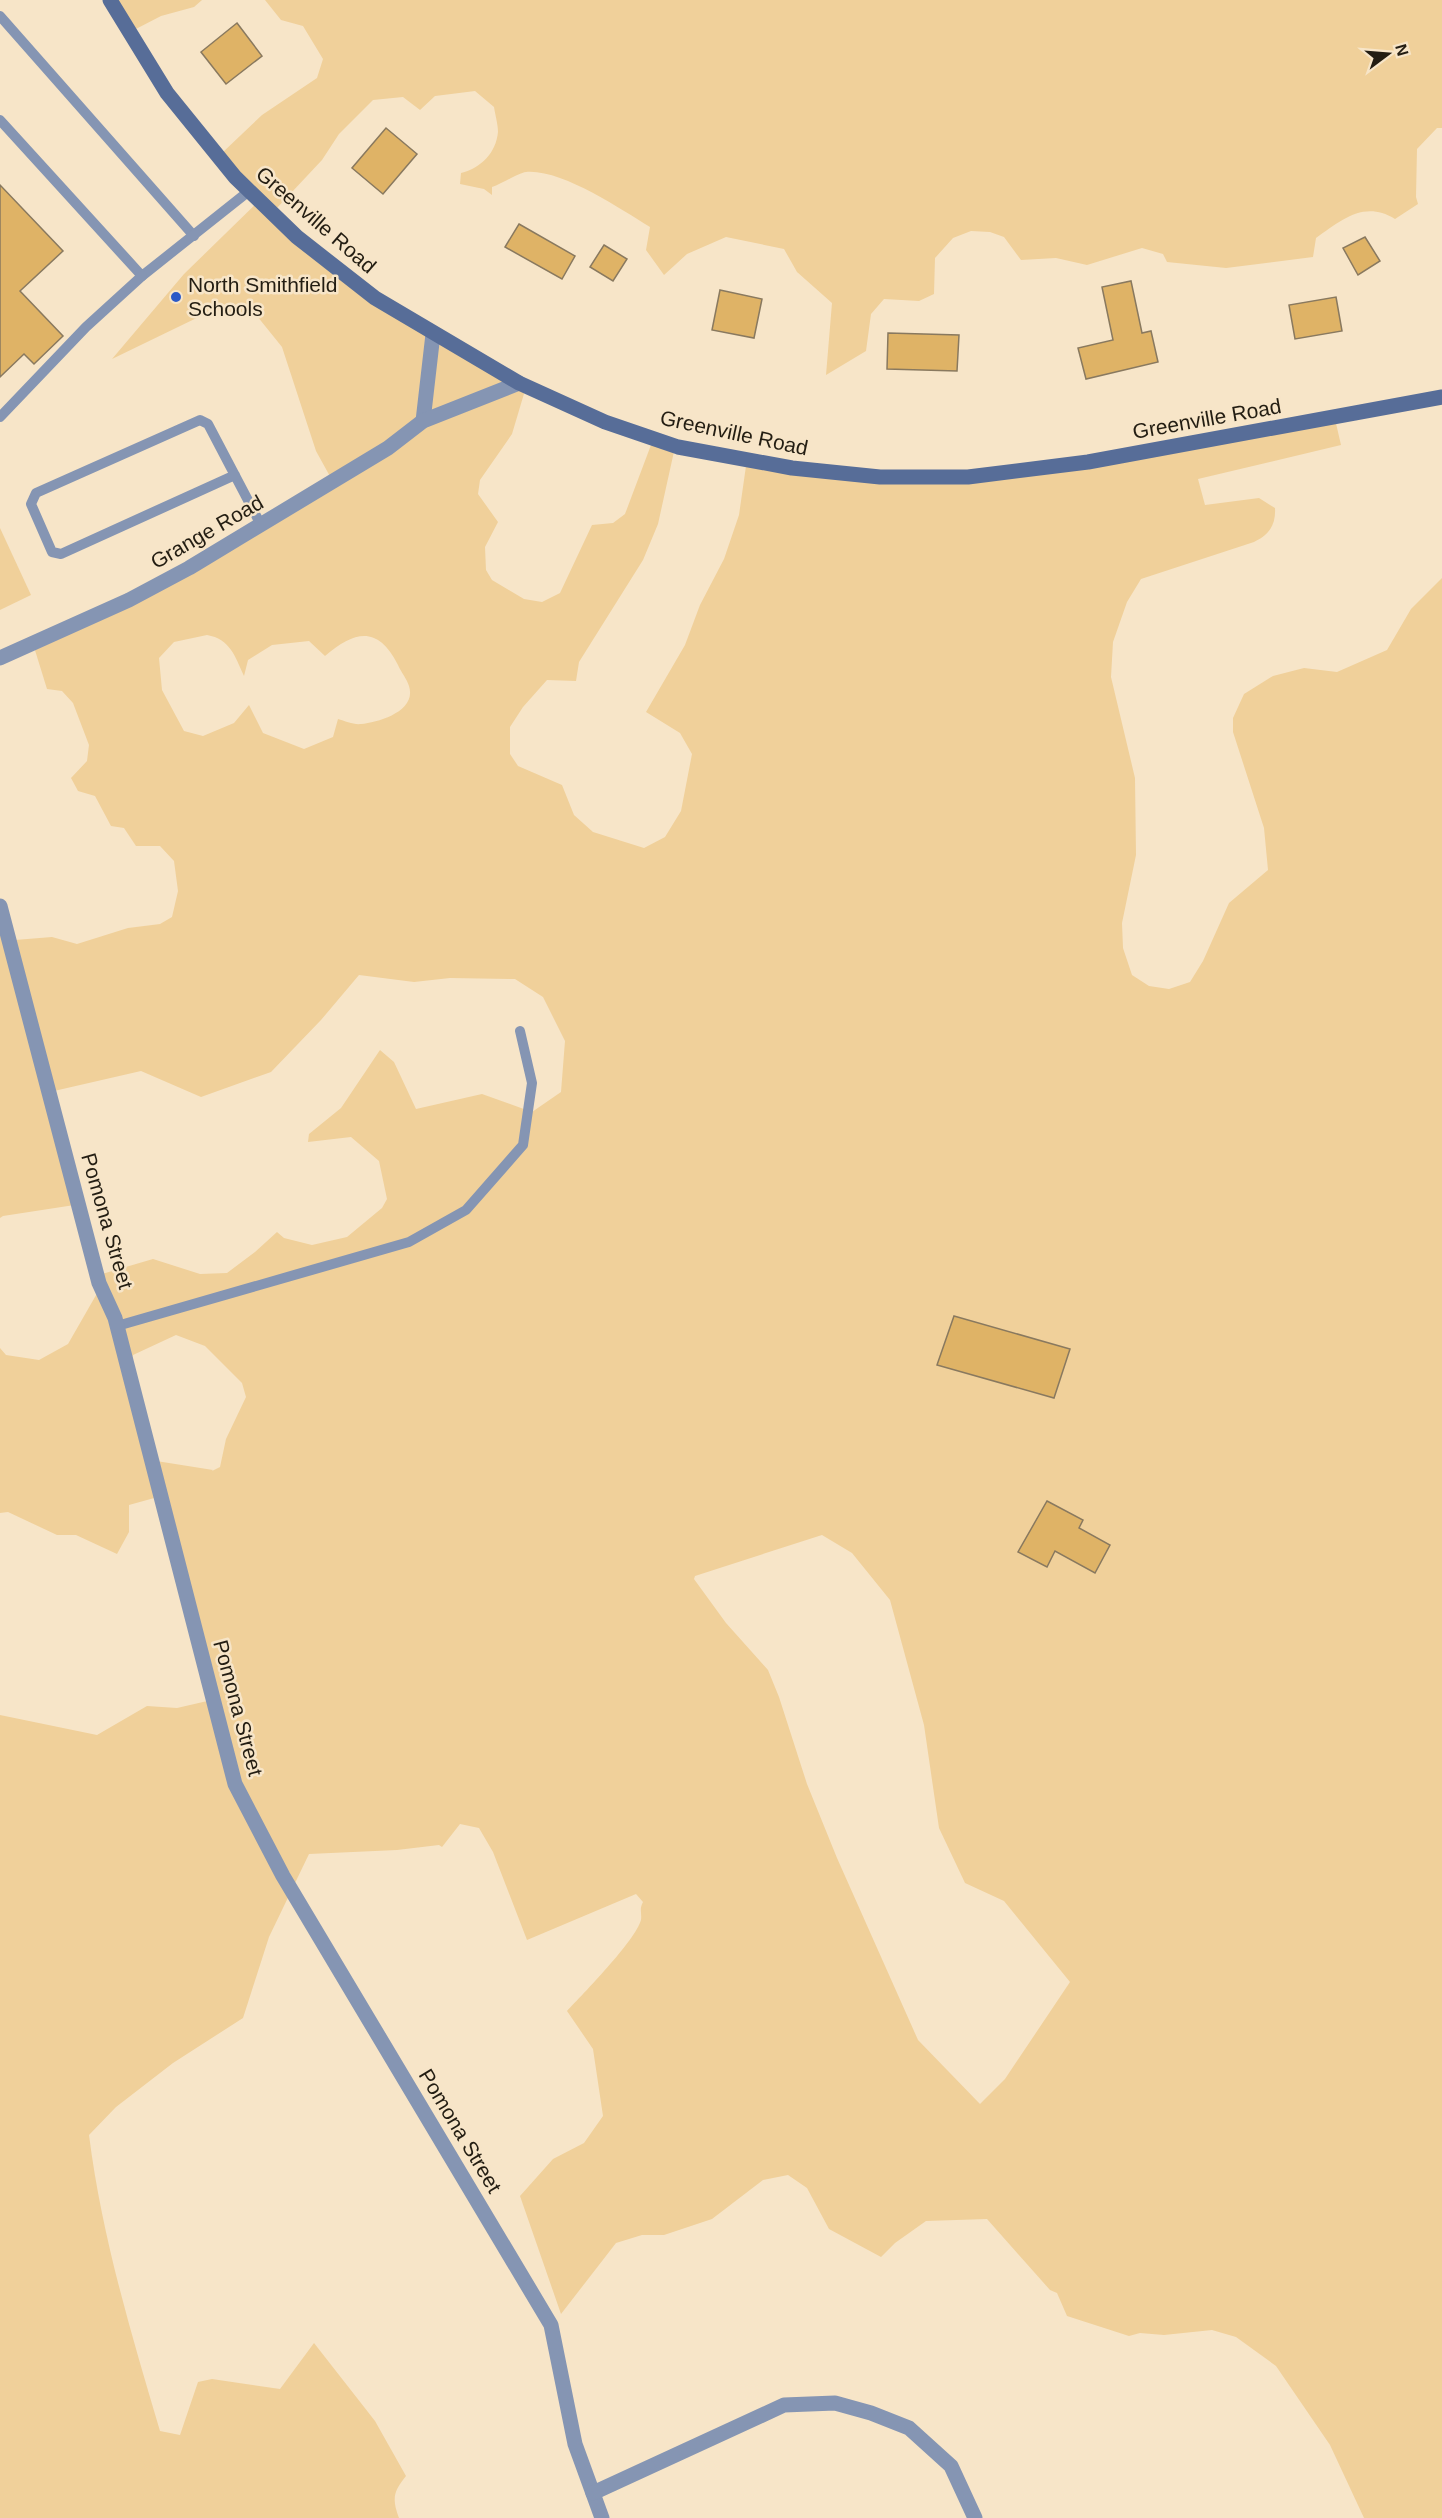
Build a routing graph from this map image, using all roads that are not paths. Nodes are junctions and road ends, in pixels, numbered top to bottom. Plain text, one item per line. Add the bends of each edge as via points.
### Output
1 (110, 0) edge
2 (0, 16) edge
3 (0, 120) edge
4 (249, 191) junction
5 (194, 236) junction
6 (142, 276) junction
7 (433, 334) junction
8 (519, 383) junction
9 (1442, 397) edge
10 (0, 417) edge
11 (423, 421) junction
12 (235, 475) junction
13 (261, 525) junction
14 (0, 658) edge
15 (0, 906) edge
16 (520, 1031) dead end
17 (117, 1326) junction
18 (593, 2493) junction
19 (602, 2518) edge
20 (975, 2518) edge

1 - 4 main road, Greenville Road via 167,93
2 - 5 lane
3 - 6 lane
4 - 5 lane
4 - 7 main road, Greenville Road via 297,237 375,298
5 - 6 lane
6 - 10 lane via 86,327
7 - 8 main road, Greenville Road
7 - 11 street
8 - 9 main road, Greenville Road via 605,422 678,447 771,466 880,477 968,477 1088,462
8 - 11 street, Grange Road
11 - 13 street, Grange Road via 388,448
12 - 12 lane via 208,424 200,420 36,493 30,504 52,552 61,554
12 - 13 lane
13 - 14 street, Grange Road via 129,600
15 - 17 street, Pomona Street via 99,1283
16 - 17 lane via 532,1083 523,1145 466,1210 409,1242
17 - 18 street, Pomona Street via 235,1784 283,1876 551,2325 575,2444
18 - 19 street, Pomona Street
18 - 20 street via 784,2406 835,2403 909,2428 951,2466

